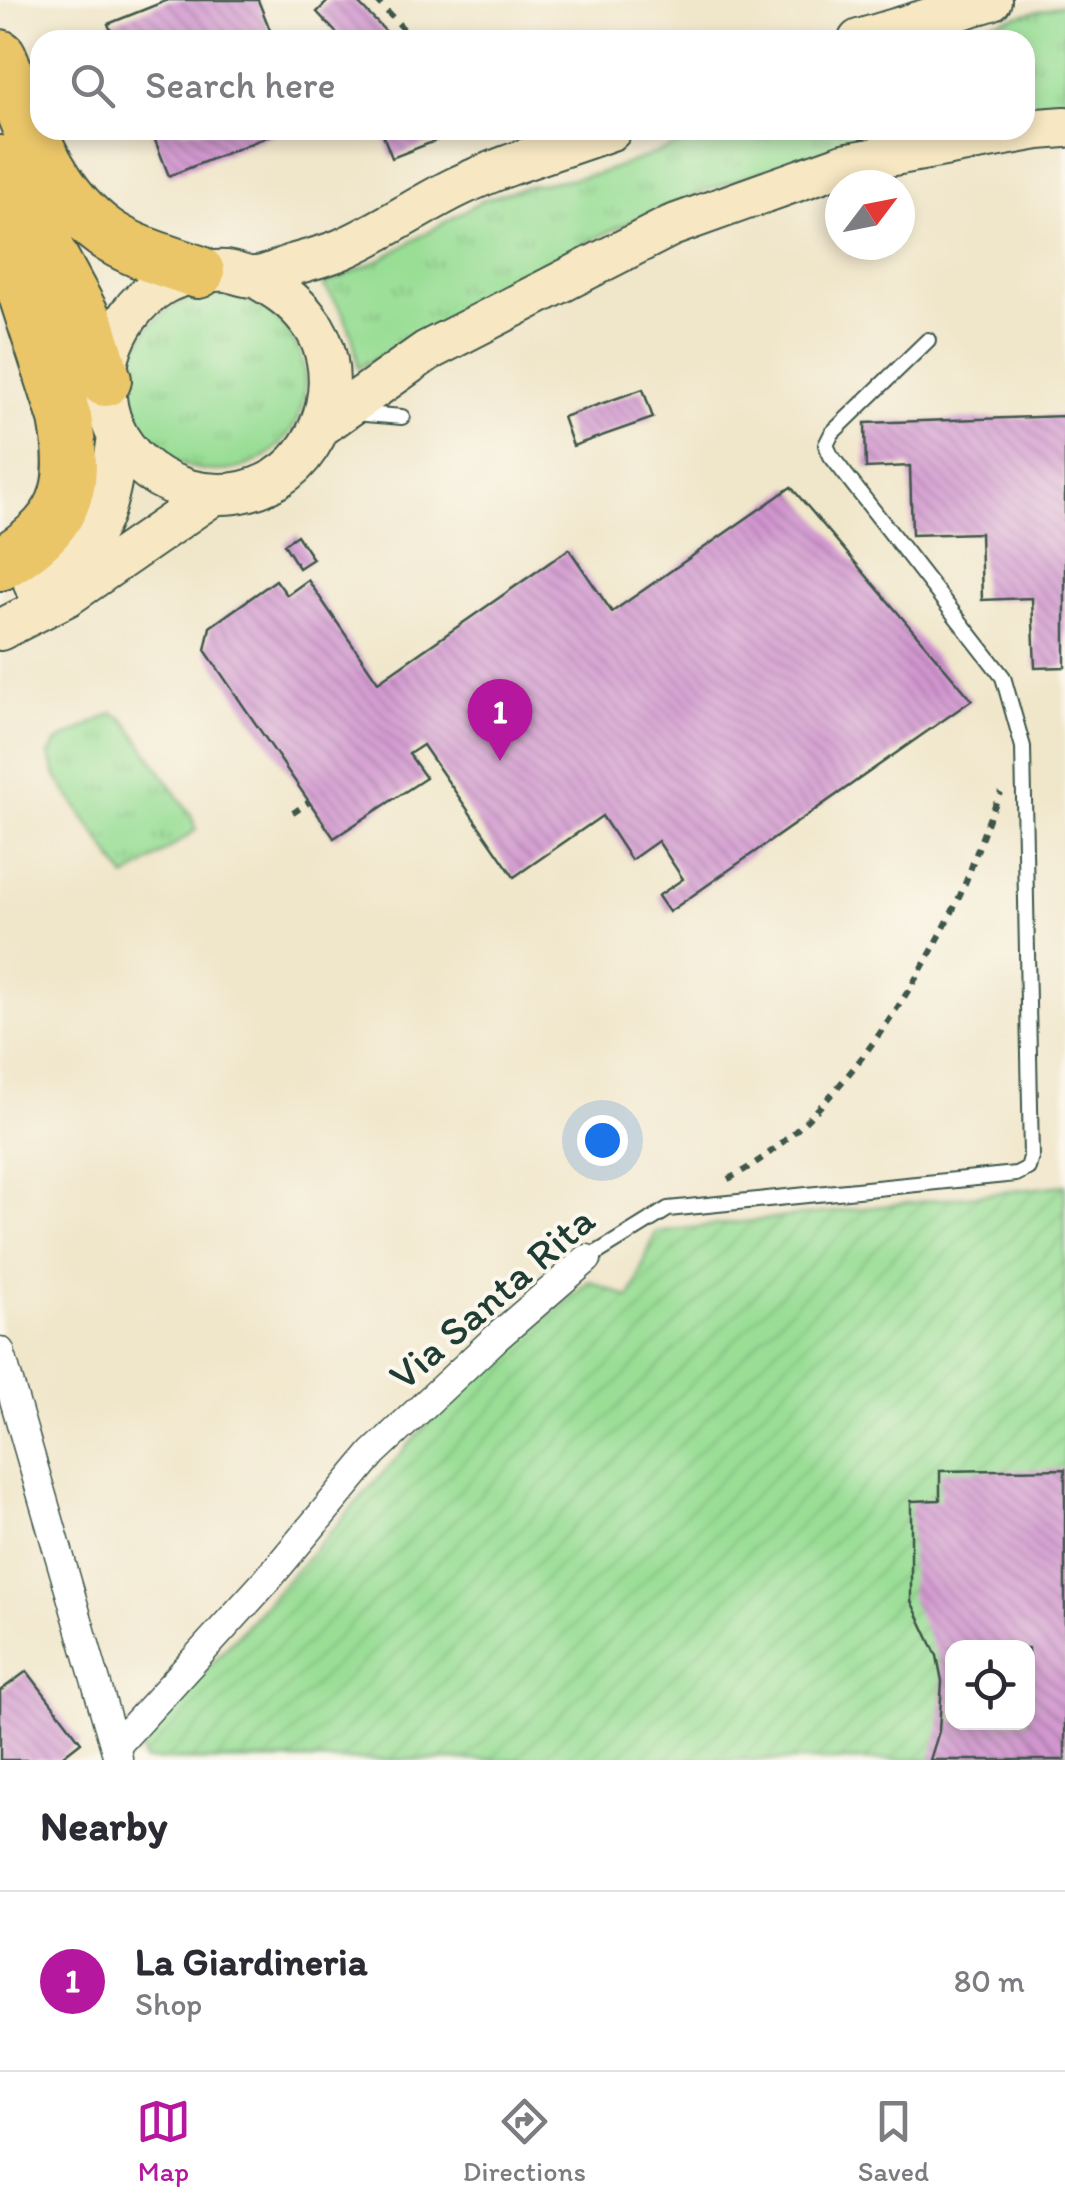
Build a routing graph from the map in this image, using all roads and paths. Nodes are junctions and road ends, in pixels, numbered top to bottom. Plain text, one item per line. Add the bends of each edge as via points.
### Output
1 (376, 0) edge
2 (992, 0) edge
3 (404, 30) edge
4 (893, 30) edge
5 (0, 56) edge
6 (1065, 127) edge
7 (30, 128) edge
8 (1035, 129) edge
9 (35, 140) edge
10 (584, 140) edge
11 (973, 140) edge
12 (0, 162) edge
13 (0, 218) edge
14 (198, 272) junction
15 (255, 277) junction
16 (928, 340) dead end
17 (105, 380) junction
18 (402, 417) dead end
19 (331, 419) junction
20 (118, 436) junction
21 (213, 495) junction
22 (0, 564) edge
23 (0, 601) edge
24 (0, 630) edge
25 (1023, 747) junction
26 (310, 802) dead end
27 (294, 813) dead end
28 (726, 1180) dead end
29 (587, 1259) joint
30 (0, 1351) edge
31 (116, 1753) edge

1 - 3 path
2 - 4 main road
5 - 7 highway
6 - 8 main road
9 - 14 highway via 59,187 106,234
10 - 15 main road via 458,187 342,249
11 - 19 main road via 844,164 671,226 427,351
12 - 17 highway via 90,328
13 - 22 highway via 71,450 61,509 36,540
14 - 15 main road
14 - 17 main road via 162,284 132,309 112,342
15 - 19 main road via 287,295 311,322 326,354
16 - 25 lane via 826,445 1003,677
17 - 20 main road
18 - 19 lane
19 - 21 main road via 278,478 246,492
20 - 21 main road via 158,478
20 - 23 main road via 110,494 90,542 53,574
21 - 24 main road via 67,596
25 - 28 path via 956,906 870,1046 807,1122
25 - 29 lane, Via Santa Rita via 1028,1168 668,1209
26 - 27 path
29 - 31 street, Via Santa Rita via 373,1453
30 - 31 street

